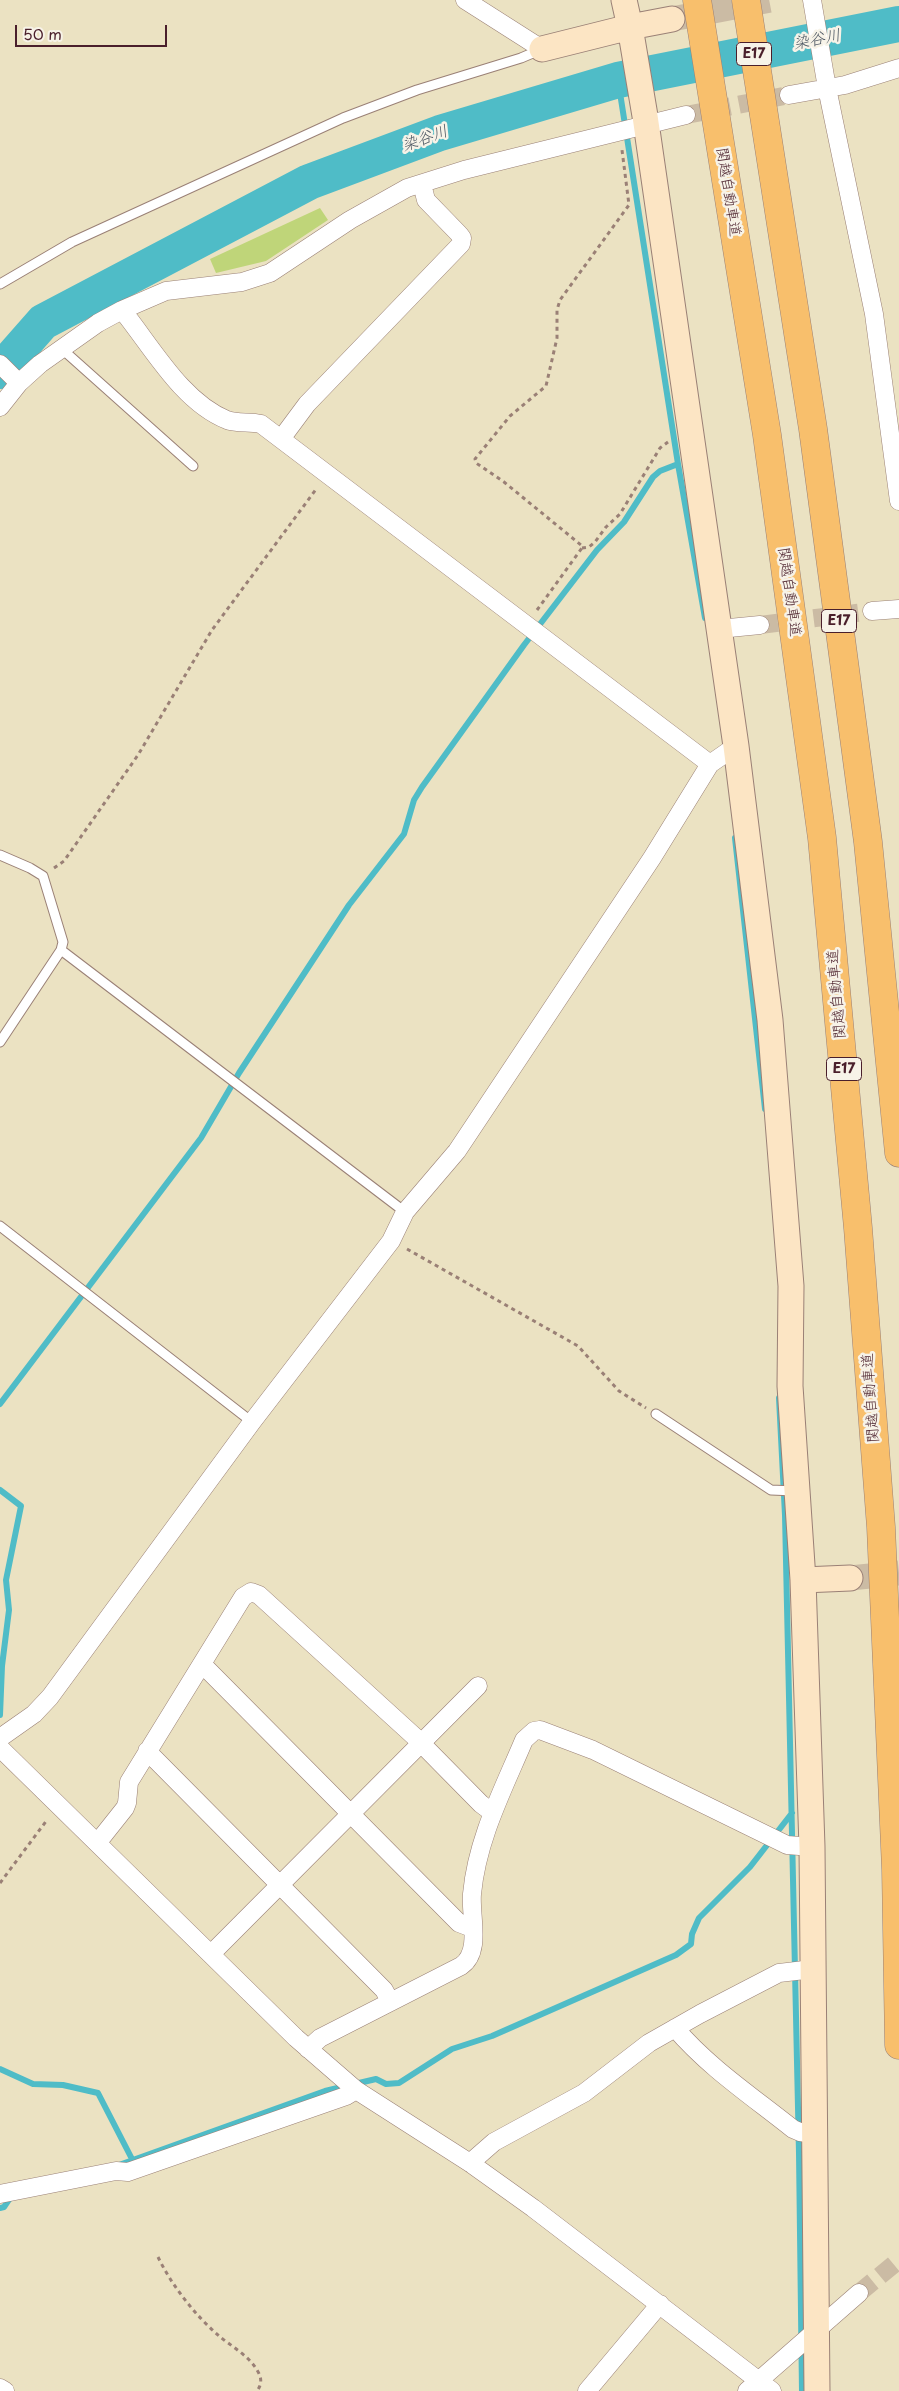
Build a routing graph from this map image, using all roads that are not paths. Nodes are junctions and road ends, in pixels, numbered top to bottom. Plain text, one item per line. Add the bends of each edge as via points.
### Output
1 (465, 0) edge
2 (624, 0) edge
3 (697, 0) edge
4 (813, 2) edge
5 (747, 8) edge
6 (672, 19) tunnel mouth
7 (631, 32) junction
8 (542, 49) junction
9 (899, 68) edge
10 (826, 83) junction
11 (789, 95) tunnel mouth
12 (686, 115) tunnel mouth
13 (645, 121) junction
14 (422, 184) junction
15 (0, 284) edge
16 (122, 310) junction
17 (62, 349) junction
18 (0, 364) edge
19 (16, 380) junction
20 (0, 407) edge
21 (281, 439) junction
22 (193, 466) dead end
23 (899, 501) edge
24 (899, 609) edge
25 (872, 611) tunnel mouth
26 (760, 625) tunnel mouth
27 (719, 629) junction
28 (736, 746) junction
29 (710, 764) junction
30 (0, 855) edge
31 (62, 950) junction
32 (0, 1042) edge
33 (899, 1154) edge
34 (405, 1212) junction
35 (0, 1226) edge
36 (656, 1414) road end
37 (252, 1422) junction
38 (795, 1491) junction
39 (850, 1578) tunnel mouth
40 (803, 1580) junction
41 (202, 1664) junction
42 (478, 1686) dead end
43 (0, 1738) edge
44 (422, 1744) junction
45 (0, 1748) edge
46 (147, 1751) junction
47 (493, 1812) junction
48 (352, 1814) junction
49 (98, 1842) junction
50 (812, 1847) junction
51 (279, 1884) junction
52 (472, 1928) junction
53 (211, 1954) junction
54 (813, 1969) junction
55 (390, 2001) junction
56 (675, 2028) junction
57 (899, 2045) edge
58 (308, 2049) junction
59 (356, 2090) junction
60 (814, 2134) junction
61 (470, 2163) junction
62 (0, 2194) edge
63 (859, 2294) tunnel mouth
64 (660, 2304) junction
65 (817, 2329) junction
66 (0, 2388) edge
67 (759, 2388) edge
68 (5, 2391) edge
69 (587, 2391) edge
70 (817, 2391) edge

1 - 8 street
2 - 7 street
3 - 57 highway, 関越自動車道 / E17 via 767,435 824,857 858,1228 880,1527 896,1869
4 - 10 street
5 - 33 highway, E17 via 813,429 868,842
6 - 7 street
7 - 8 street
7 - 13 street
8 - 15 lane via 343,118 72,242
9 - 10 street via 845,85
10 - 11 street
10 - 23 street via 874,314
12 - 13 street
13 - 14 street via 619,131 464,170
13 - 27 street
14 - 16 street via 383,200 270,273 242,282 166,291
14 - 21 street via 426,200 459,234 461,244 307,404
16 - 17 street
16 - 21 street via 195,399 229,421 261,424
17 - 19 street
17 - 22 lane
18 - 19 street
19 - 20 street
21 - 29 street
24 - 25 street
26 - 27 street
27 - 28 street
28 - 29 street
28 - 38 street via 771,1040 791,1286 790,1386
29 - 34 street via 652,858 457,1150
30 - 31 lane via 43,876 63,942
31 - 32 lane
31 - 34 lane
34 - 37 street via 391,1240
35 - 37 lane
36 - 38 lane via 771,1490
37 - 43 street via 50,1697 34,1714
38 - 40 street
39 - 40 street
40 - 50 street
41 - 44 street via 243,1597 256,1592
41 - 46 street
41 - 48 street
42 - 44 street
44 - 47 street via 481,1804
44 - 48 street
45 - 49 street
46 - 49 street via 129,1782 125,1808
46 - 51 street
47 - 50 street via 524,1740 540,1730 594,1750 787,1845
47 - 52 street via 476,1869
48 - 51 street
48 - 52 street via 459,1923
49 - 53 street
50 - 54 street
51 - 53 street
51 - 55 street via 384,1990
52 - 55 street via 473,1949 465,1964
53 - 58 street
54 - 56 street via 779,1973
54 - 60 street
55 - 58 street via 320,2038
56 - 60 street via 724,2074 793,2128
56 - 61 street via 649,2043 584,2093 494,2142
58 - 59 street
59 - 61 street
59 - 62 street via 128,2172 116,2171
60 - 65 street
61 - 64 street
63 - 65 street
64 - 67 street
64 - 69 street
65 - 67 street
65 - 70 street
66 - 68 street

